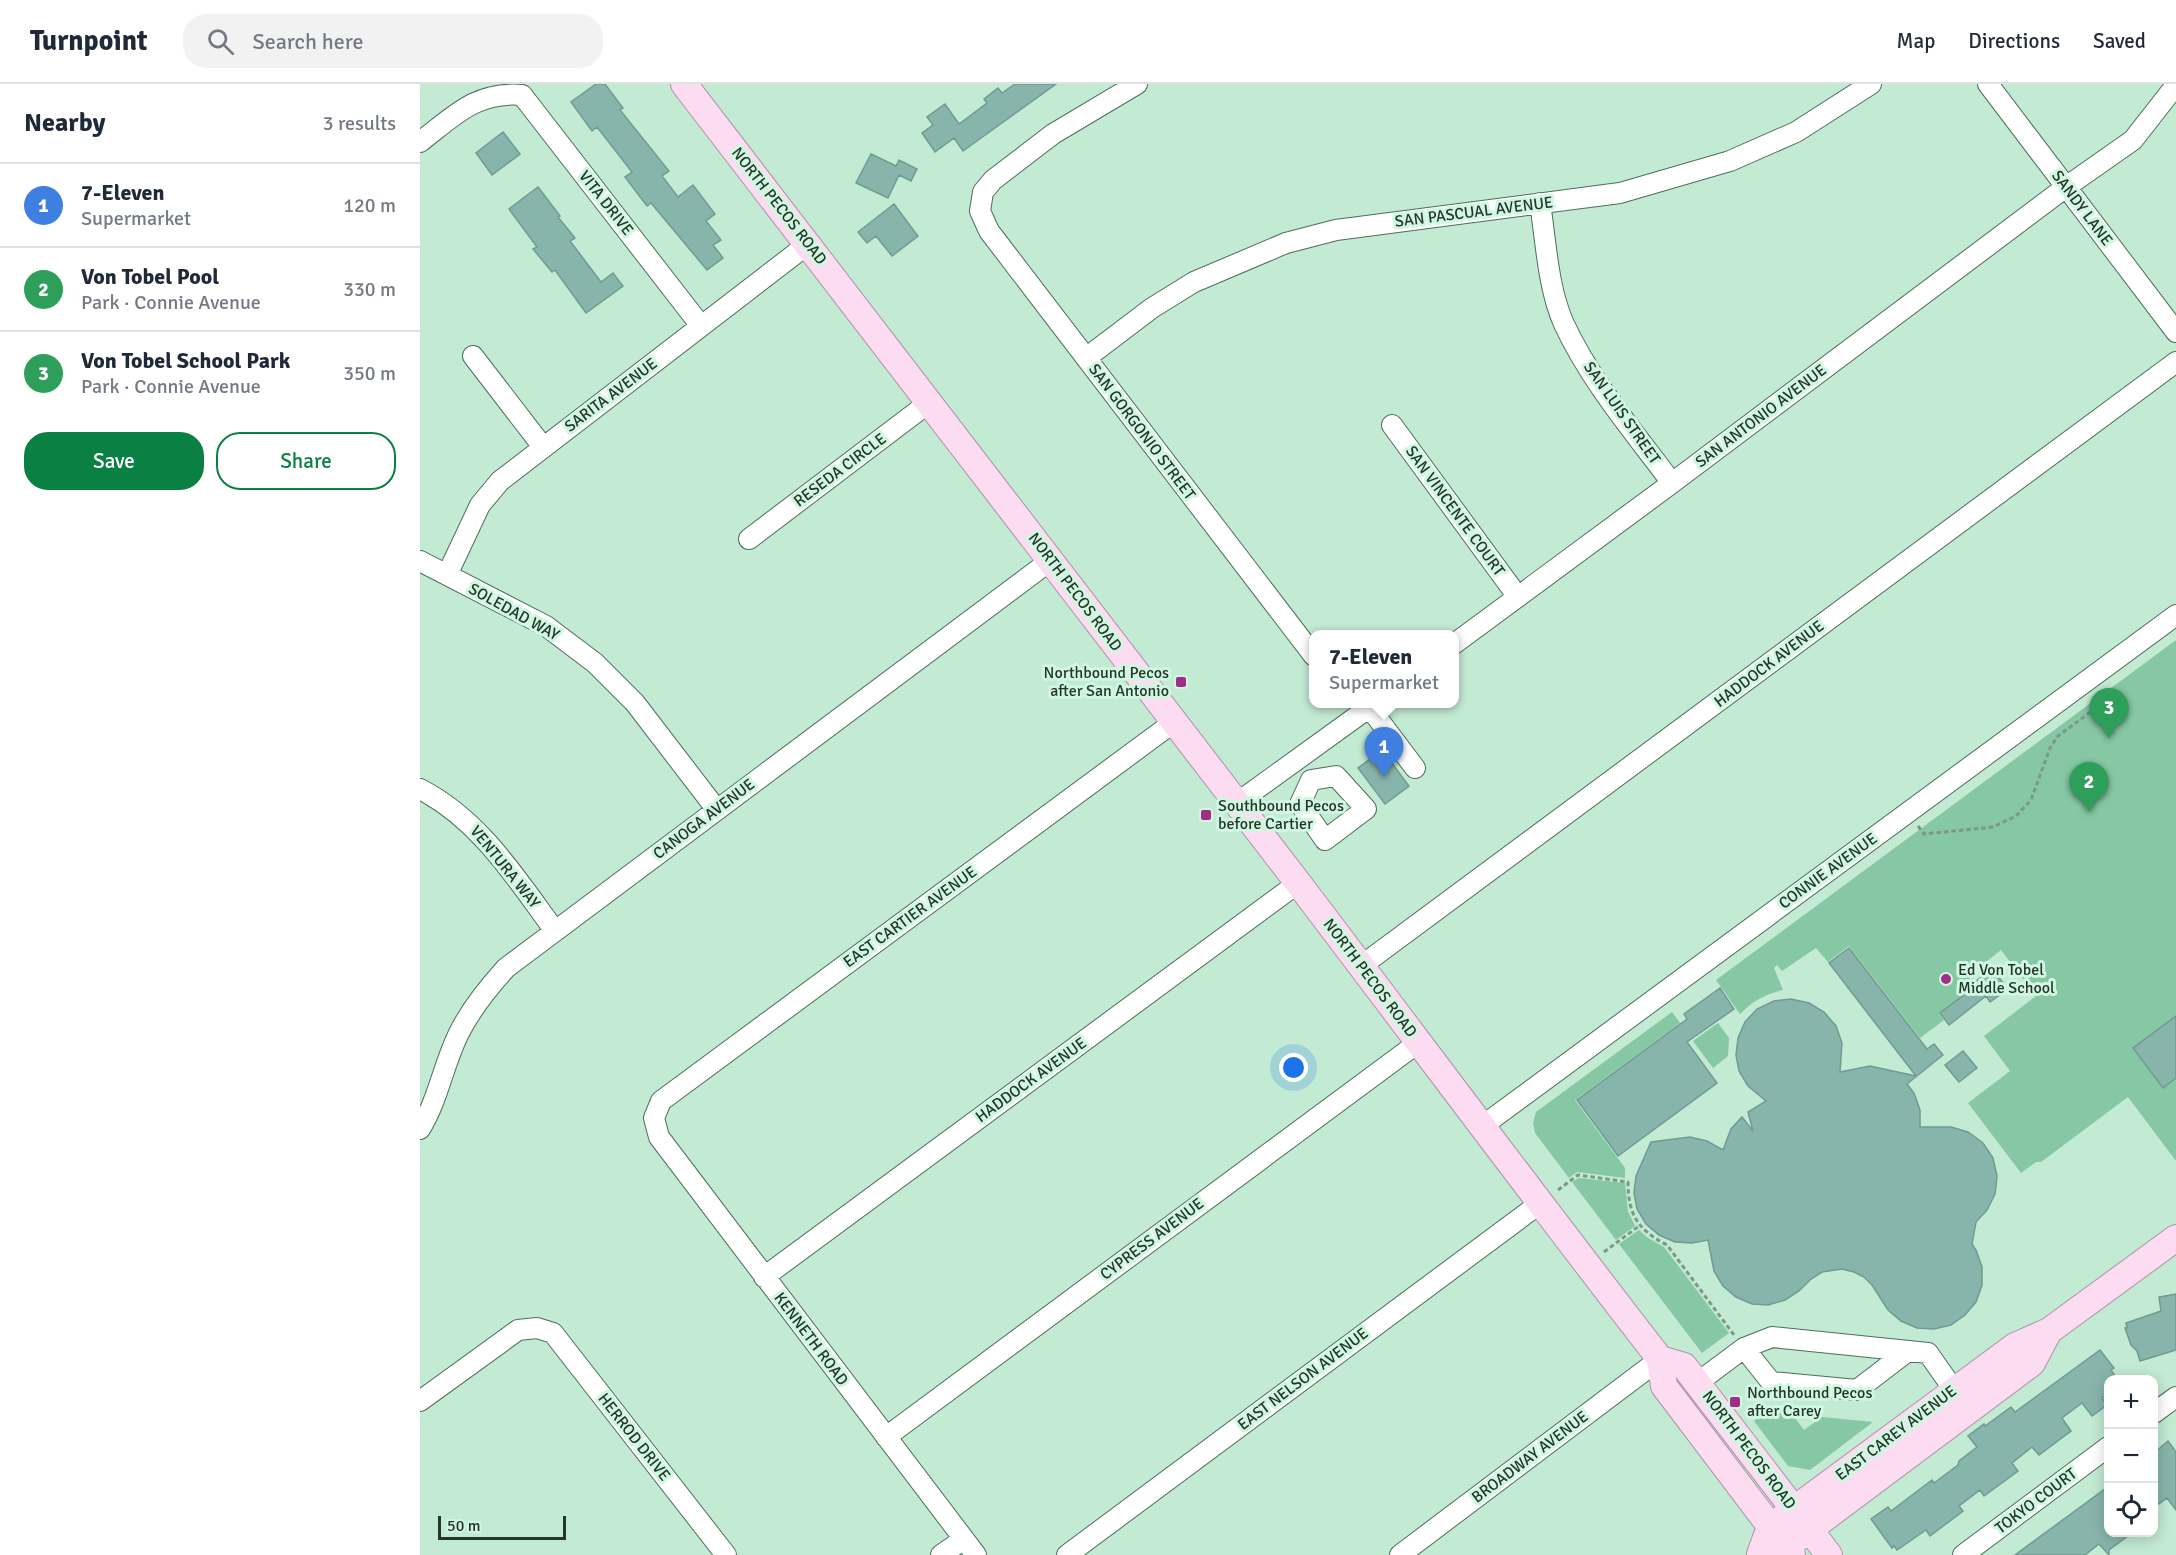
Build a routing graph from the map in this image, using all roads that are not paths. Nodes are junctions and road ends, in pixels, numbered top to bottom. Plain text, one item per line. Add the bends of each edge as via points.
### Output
1 (684, 84) edge
2 (1137, 84) edge
3 (1871, 84) edge
4 (1988, 84) edge
5 (2176, 85) edge
6 (420, 142) edge
7 (2066, 187) junction
8 (1540, 203) junction
9 (808, 244) junction
10 (701, 326) junction
11 (2176, 333) edge
12 (473, 356) dead end
13 (1086, 358) junction
14 (2176, 362) edge
15 (931, 401) junction
16 (1392, 425) dead end
17 (543, 447) junction
18 (1672, 483) junction
19 (749, 539) dead end
20 (1051, 560) junction
21 (420, 561) edge
22 (447, 575) junction
23 (1518, 597) junction
24 (2176, 615) edge
25 (1459, 641) edge
26 (1309, 649) edge
27 (1362, 708) edge
28 (1364, 708) edge
29 (1174, 722) junction
30 (1296, 760) junction
31 (1415, 768) dead end
32 (1311, 780) dead end
33 (420, 789) edge
34 (1237, 803) junction
35 (717, 810) junction
36 (1298, 883) junction
37 (555, 931) junction
38 (1361, 966) junction
39 (1419, 1042) junction
40 (654, 1118) joint
41 (1481, 1127) junction
42 (420, 1129) edge
43 (1539, 1204) junction
44 (2176, 1238) edge
45 (764, 1277) junction
46 (2049, 1331) junction
47 (1735, 1344) junction
48 (1908, 1351) junction
49 (1660, 1359) junction
50 (1697, 1383) junction
51 (1953, 1390) junction
52 (2176, 1397) edge
53 (420, 1401) edge
54 (2158, 1410) edge
55 (886, 1437) junction
56 (2104, 1451) edge
57 (1794, 1509) junction
58 (1770, 1527) junction
59 (1810, 1530) junction
60 (964, 1539) junction
61 (1789, 1551) edge
62 (1759, 1554) edge
63 (726, 1555) edge
64 (941, 1555) edge
65 (976, 1555) edge
66 (1067, 1555) edge
67 (1400, 1555) edge
68 (1829, 1555) edge
69 (1964, 1555) edge

1 - 9 main road, NORTH PECOS ROAD
2 - 13 street, SAN GORGONIO STREET via 1053,134 983,192 980,211 989,231
3 - 8 street, SAN PASCUAL AVENUE via 1796,132 1730,160 1620,193
4 - 7 street, SANDY LANE
5 - 7 street via 2133,140
6 - 10 street, VITA DRIVE via 472,102 504,93 522,95
7 - 11 street, SANDY LANE
7 - 18 street, SAN ANTONIO AVENUE
8 - 13 street, SAN PASCUAL AVENUE via 1336,230 1286,243 1194,282
8 - 18 street, SAN LUIS STREET via 1551,278 1564,323 1600,387
9 - 10 street, SARITA AVENUE
9 - 15 main road, NORTH PECOS ROAD
10 - 17 street, SARITA AVENUE
12 - 17 street
13 - 26 street, SAN GORGONIO STREET
14 - 38 street, HADDOCK AVENUE
15 - 19 street, RESEDA CIRCLE
15 - 20 main road, NORTH PECOS ROAD
16 - 23 street, SAN VINCENTE COURT
17 - 22 street, SARITA AVENUE via 500,481 480,505
18 - 23 street, SAN ANTONIO AVENUE
20 - 29 main road, NORTH PECOS ROAD
20 - 35 street, CANOGA AVENUE
21 - 22 street, SOLEDAD WAY
22 - 35 street, SOLEDAD WAY via 546,626 595,663 635,704
23 - 25 street, SAN ANTONIO AVENUE
24 - 41 street, CONNIE AVENUE
27 - 30 street
28 - 31 street
29 - 34 main road, NORTH PECOS ROAD
29 - 40 street, EAST CARTIER AVENUE via 662,1101
30 - 32 street
30 - 34 street
33 - 37 street, VENTURA WAY via 471,825
34 - 36 main road, NORTH PECOS ROAD
35 - 37 street, CANOGA AVENUE
36 - 38 main road, NORTH PECOS ROAD
36 - 45 street, HADDOCK AVENUE
37 - 42 street, CANOGA AVENUE via 506,968 476,1002 457,1036 430,1113
38 - 39 main road, NORTH PECOS ROAD
39 - 41 main road, NORTH PECOS ROAD
39 - 55 street, CYPRESS AVENUE
40 - 45 street, KENNETH ROAD via 659,1137
41 - 43 main road, NORTH PECOS ROAD
43 - 49 main road, NORTH PECOS ROAD
43 - 66 street, EAST NELSON AVENUE
44 - 46 main road, EAST CAREY AVENUE
45 - 55 street, KENNETH ROAD
46 - 51 main road, EAST CAREY AVENUE via 2015,1346
46 - 59 main road, EAST CAREY AVENUE via 2032,1364
47 - 48 street via 1772,1337
47 - 48 street via 1771,1382 1857,1390
47 - 50 street
48 - 51 street via 1928,1353
49 - 50 main road, NORTH PECOS ROAD via 1684,1366
49 - 58 main road, NORTH PECOS ROAD via 1664,1386
49 - 67 street, BROADWAY AVENUE
50 - 57 main road, NORTH PECOS ROAD
51 - 57 main road, EAST CAREY AVENUE
52 - 54 street
53 - 63 street, HERROD DRIVE via 518,1330 537,1328 553,1333
55 - 60 street, KENNETH ROAD
56 - 69 street, TOKYO COURT
57 - 58 main road, EAST CAREY AVENUE
57 - 59 main road, NORTH PECOS ROAD
58 - 61 main road, NORTH PECOS ROAD
58 - 62 main road, EAST CAREY AVENUE
59 - 61 main road, EAST CAREY AVENUE
59 - 68 main road, NORTH PECOS ROAD
60 - 64 street
60 - 65 street, KENNETH ROAD
61 - 62 main road, EAST CAREY AVENUE

